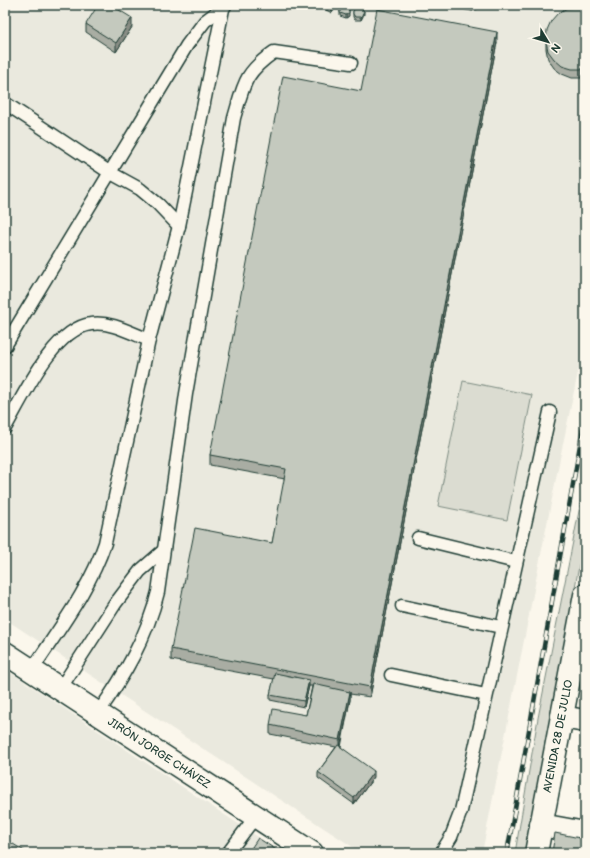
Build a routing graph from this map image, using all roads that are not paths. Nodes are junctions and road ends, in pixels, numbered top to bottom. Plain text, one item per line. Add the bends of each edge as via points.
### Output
1 (224, 7) edge
2 (350, 63) dead end
3 (5, 103) edge
4 (109, 172) junction
5 (179, 226) junction
6 (149, 340) junction
7 (5, 346) edge
8 (550, 412) dead end
9 (5, 428) edge
10 (418, 538) dead end
11 (163, 551) junction
12 (516, 562) junction
13 (585, 595) edge
14 (402, 606) dead end
15 (501, 626) junction
16 (5, 653) edge
17 (32, 670) junction
18 (391, 675) dead end
19 (60, 689) junction
20 (486, 695) junction
21 (98, 714) junction
22 (562, 717) junction
23 (585, 721) edge
24 (256, 816) junction
25 (541, 825) junction
26 (585, 833) edge
27 (228, 853) edge
28 (312, 853) edge
29 (440, 853) edge
30 (536, 853) edge

1 - 4 lane via 205,21 187,45
1 - 5 lane
2 - 11 lane via 274,52 256,64 244,83 234,118 187,386
3 - 4 lane
4 - 5 lane via 140,189
4 - 7 lane
5 - 6 lane
6 - 9 lane via 115,326 90,324 66,335 49,354
6 - 17 lane via 98,565
8 - 12 lane
10 - 12 lane
11 - 19 lane via 140,571 115,604
11 - 21 lane via 154,610 123,677
12 - 15 lane
13 - 22 street, AVENIDA 28 DE JULIO
14 - 15 lane
15 - 20 lane
16 - 17 street, JIRÓN JORGE CHÁVEZ
17 - 19 street, JIRÓN JORGE CHÁVEZ
18 - 20 lane
19 - 21 street, JIRÓN JORGE CHÁVEZ
20 - 29 lane via 461,811 451,837
21 - 24 street, JIRÓN JORGE CHÁVEZ
22 - 23 street
22 - 25 street, AVENIDA 28 DE JULIO
24 - 27 lane
24 - 28 street, JIRÓN JORGE CHÁVEZ
25 - 26 street
25 - 30 street, AVENIDA 28 DE JULIO

